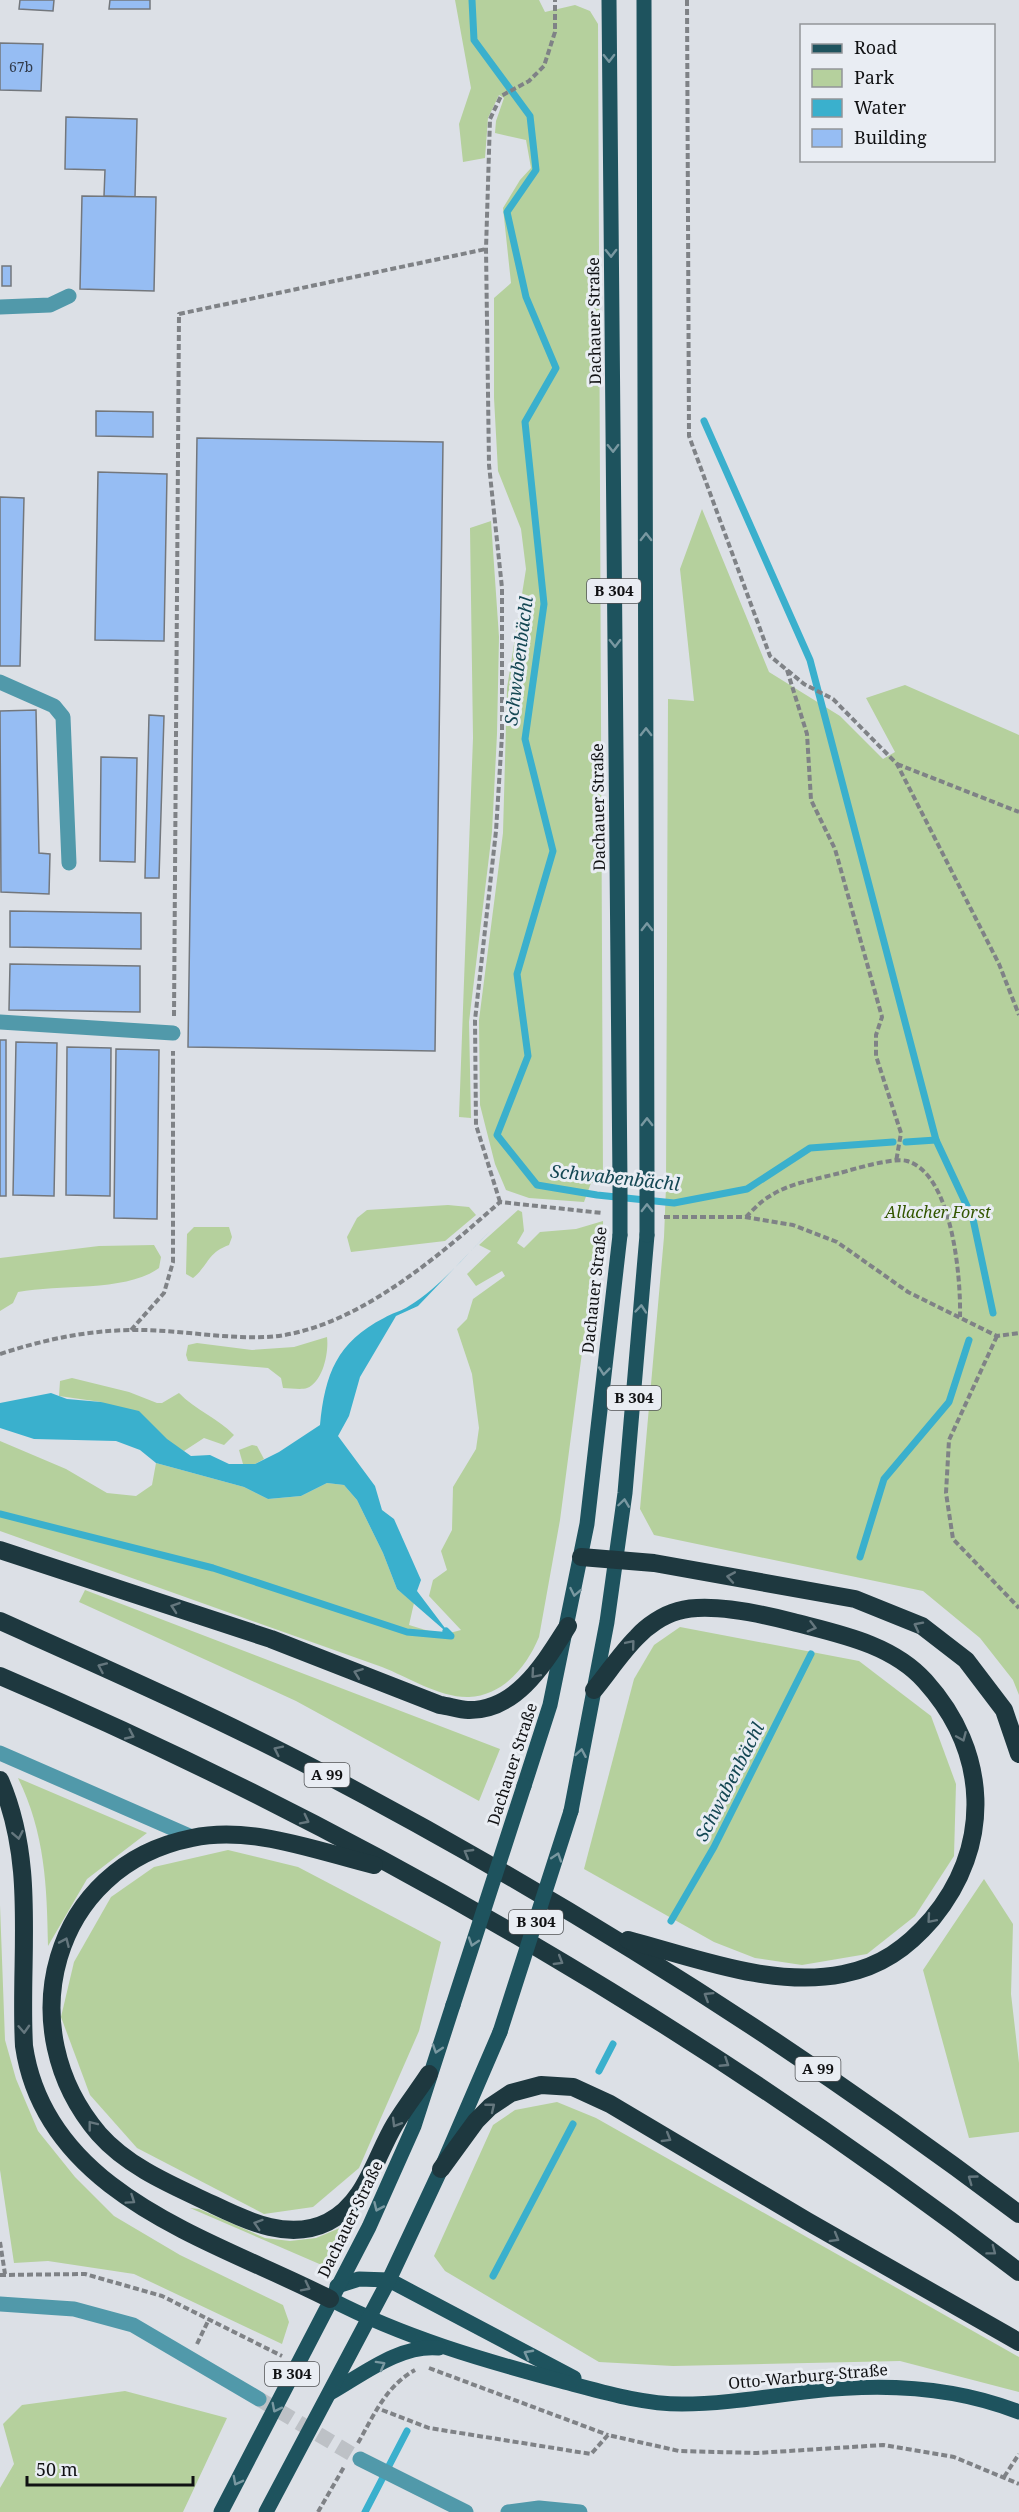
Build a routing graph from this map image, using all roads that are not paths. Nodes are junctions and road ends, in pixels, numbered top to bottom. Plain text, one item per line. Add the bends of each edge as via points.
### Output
1 (609, 0) edge
2 (644, 0) edge
3 (69, 296) dead end
4 (0, 308) edge
5 (0, 682) edge
6 (69, 863) dead end
7 (0, 1022) edge
8 (173, 1033) road end
9 (0, 1550) edge
10 (581, 1557) junction
11 (616, 1561) junction
12 (0, 1621) edge
13 (568, 1626) junction
14 (0, 1676) edge
15 (594, 1690) junction
16 (0, 1753) edge
17 (1019, 1754) edge
18 (0, 1780) edge
19 (192, 1838) junction
20 (399, 1871) junction
21 (610, 1935) junction
22 (429, 2074) junction
23 (441, 2169) junction
24 (1019, 2214) edge
25 (1019, 2272) edge
26 (389, 2280) junction
27 (334, 2293) junction
28 (0, 2304) edge
29 (368, 2319) junction
30 (1019, 2342) edge
31 (453, 2350) junction
32 (598, 2391) junction
33 (330, 2394) junction
34 (259, 2399) tunnel mouth
35 (1019, 2412) edge
36 (353, 2458) tunnel mouth
37 (220, 2512) edge
38 (266, 2512) edge
39 (466, 2512) edge
40 (508, 2512) edge
41 (580, 2512) edge

1 -> 10 main road, Dachauer Straße / B 304, bridge via 620,1235
11 -> 2 main road, B 304, bridge via 626,1493 647,1235
3 - 4 street via 50,305
5 - 6 street via 54,706 63,717
7 - 8 street
13 -> 9 highway via 525,1685 499,1705 468,1710 440,1705 271,1639
10 - 11 highway
10 -> 13 main road, Dachauer Straße / B 304
11 - 15 main road, B 304
17 -> 11 highway via 1004,1710 966,1660 922,1626 855,1599 654,1563
21 -> 12 highway, A 99 via 315,1768
13 -> 22 main road, Dachauer Straße / B 304, bridge via 550,1705
14 -> 20 highway via 172,1754
15 -> 21 highway via 637,1636 677,1611 700,1608 767,1615 857,1639 894,1656 924,1679 955,1720 968,1751 975,1789 974,1832 951,1895 899,1953 873,1967 807,1979 713,1963
23 -> 15 main road, B 304, bridge via 500,2032 571,1811
16 - 19 street
18 -> 27 highway via 11,1804 23,1859 24,2046 28,2070 49,2116 107,2183 166,2222
19 - 20 highway via 213,1834 246,1836
22 -> 19 highway via 394,2124 358,2195 330,2221 313,2228 278,2230 235,2216 157,2178 101,2136 70,2092 57,2060 51,2005 57,1960 80,1913 118,1872 165,1845
20 -> 25 highway via 559,1961 728,2065 895,2179
24 -> 21 highway, A 99 via 856,2094
22 -> 27 main road, Dachauer Straße / B 304 via 414,2126 369,2227
23 - 26 main road, B 304
23 -> 30 highway via 476,2121 511,2093 541,2085 573,2087 610,2104
26 - 27 main road via 358,2279
26 - 29 main road, B 304
32 -> 26 main road, Otto-Warburg-Straße
27 - 29 main road, Otto-Warburg-Straße
27 -> 37 main road, Dachauer Straße / B 304
28 - 34 street via 84,2311 133,2325
29 - 31 main road, Otto-Warburg-Straße
29 - 33 main road, B 304
31 - 32 main road, Otto-Warburg-Straße
33 -> 31 main road, B 304 via 395,2356 431,2348
32 - 35 main road, Otto-Warburg-Straße via 680,2404 895,2386 961,2395
33 - 38 main road, B 304
36 - 39 street
40 - 41 street via 539,2508

